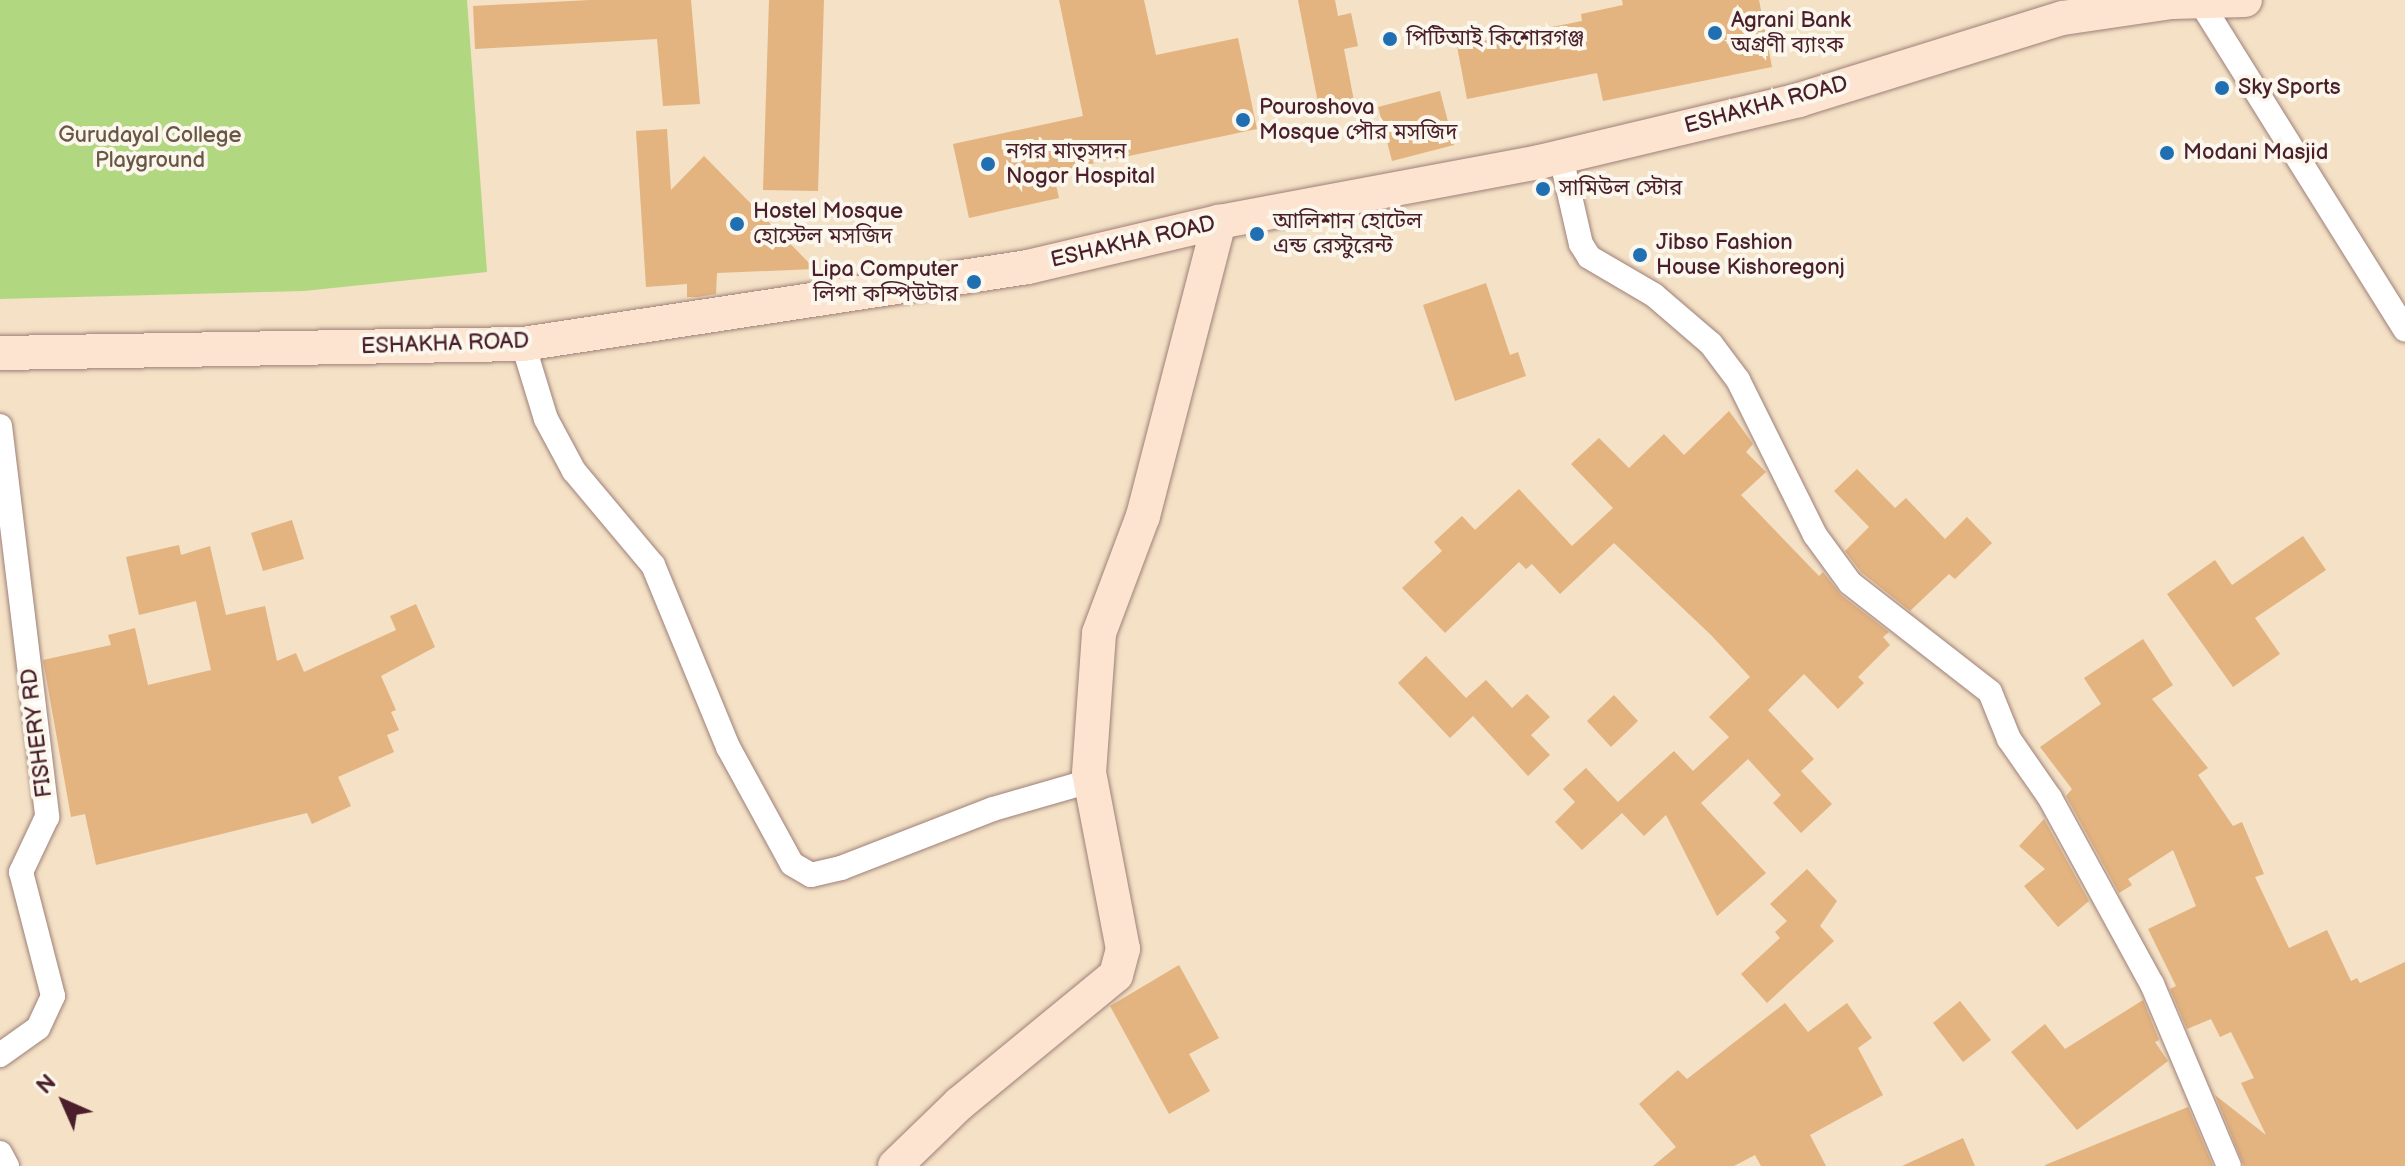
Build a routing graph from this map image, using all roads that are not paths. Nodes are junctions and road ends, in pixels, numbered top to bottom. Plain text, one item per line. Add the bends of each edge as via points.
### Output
1 (2245, 0) edge
2 (2182, 2) edge
3 (1561, 157) junction
4 (1219, 222) junction
5 (2405, 329) edge
6 (523, 344) junction
7 (0, 353) edge
8 (0, 426) edge
9 (1090, 781) junction
10 (0, 1055) edge
11 (0, 1153) edge
12 (7, 1166) edge
13 (895, 1166) edge
14 (2229, 1166) edge

1 - 2 street, ESHAKHA ROAD
2 - 3 street, ESHAKHA ROAD via 2063,18 1799,100
2 - 5 street
3 - 4 street, ESHAKHA ROAD
3 - 14 street via 1581,244 1589,257 1654,295 1711,344 1738,380 1815,535 1850,583 1990,692 2009,739 2050,798 2152,984
4 - 6 street, ESHAKHA ROAD via 1028,267
4 - 9 street via 1143,516 1099,633
6 - 7 street, ESHAKHA ROAD
6 - 9 street via 546,419 574,471 653,565 728,747 792,864 811,875 841,868 993,809
8 - 10 street, FISHERY RD via 47,817 21,872 53,996 50,1012 38,1028
9 - 13 street via 1123,949 1116,975 959,1104
11 - 12 street

